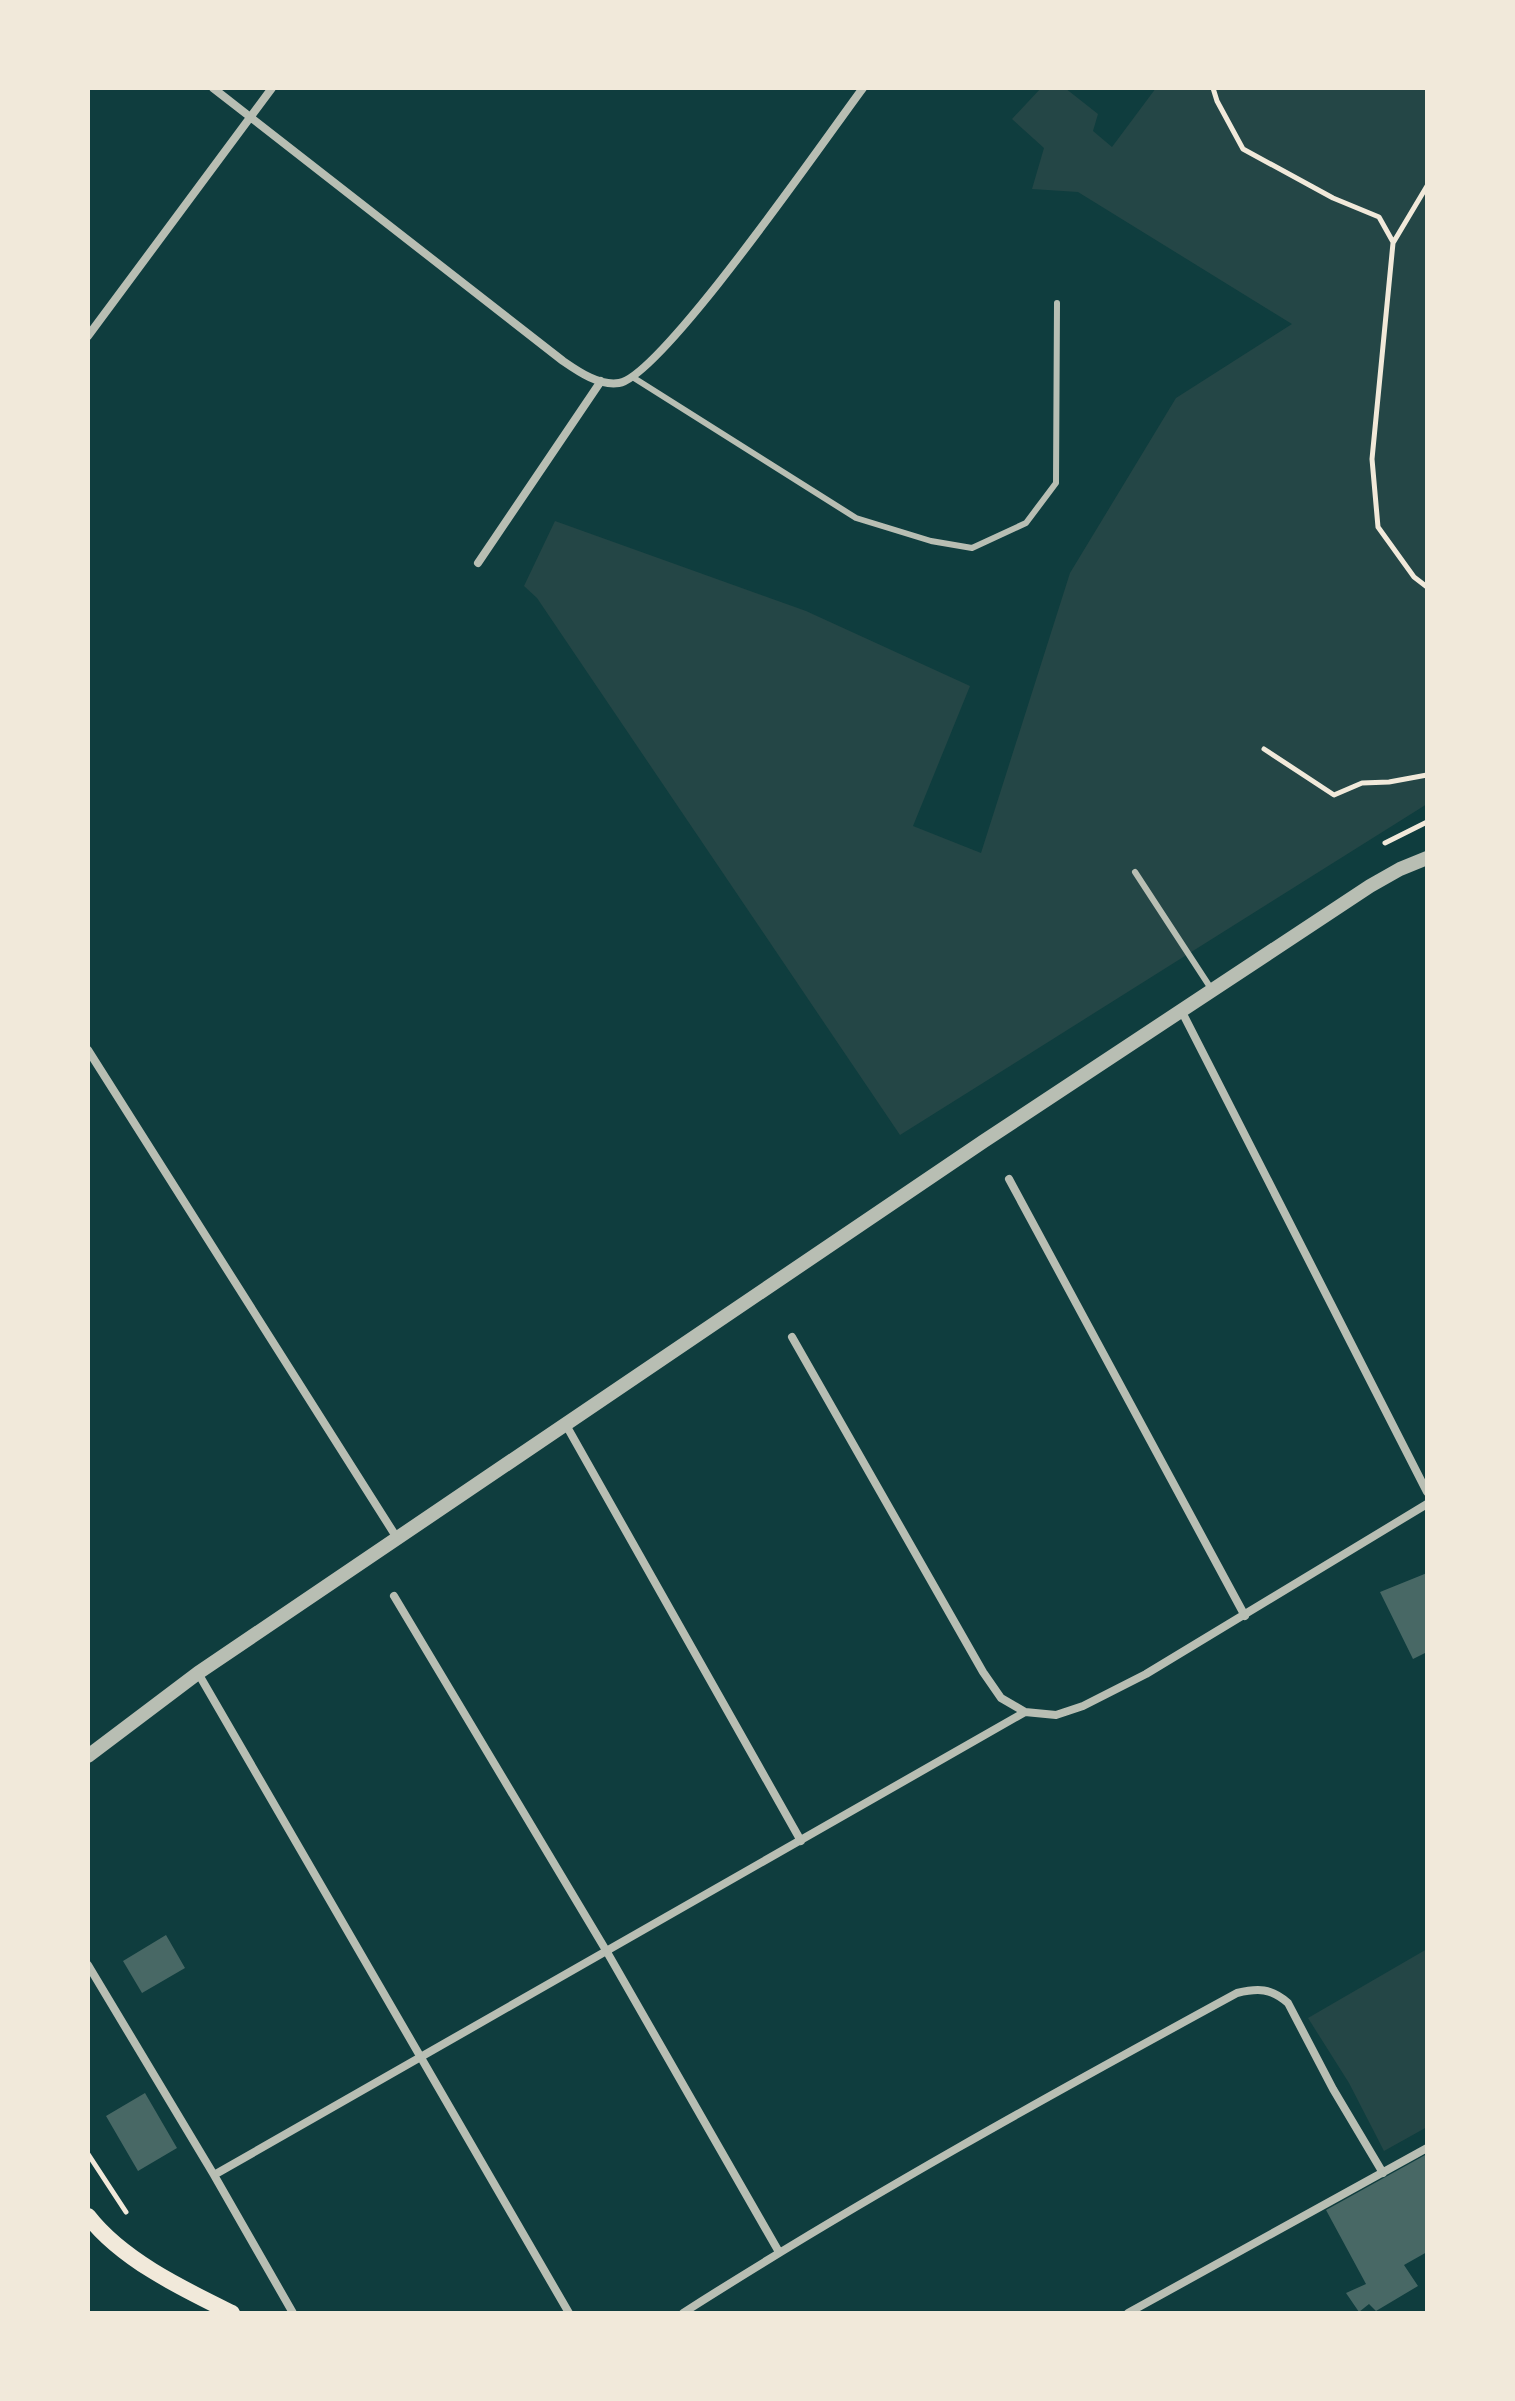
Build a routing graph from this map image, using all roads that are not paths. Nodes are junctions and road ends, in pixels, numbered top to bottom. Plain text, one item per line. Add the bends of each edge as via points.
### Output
1 (213, 88) edge
2 (272, 88) edge
3 (863, 88) edge
4 (250, 116) junction
5 (1057, 303) dead end
6 (88, 336) edge
7 (634, 378) junction
8 (601, 381) junction
9 (478, 563) dead end
10 (1427, 858) edge
11 (1135, 872) dead end
12 (1212, 990) junction
13 (1181, 1010) junction
14 (88, 1050) edge
15 (1009, 1179) dead end
16 (792, 1337) dead end
17 (566, 1425) junction
18 (1427, 1492) edge
19 (1427, 1504) edge
20 (397, 1538) junction
21 (394, 1596) dead end
22 (1245, 1616) junction
23 (198, 1673) junction
24 (1025, 1712) junction
25 (88, 1756) edge
26 (801, 1841) junction
27 (607, 1952) junction
28 (88, 1965) edge
29 (420, 2056) junction
30 (1427, 2148) edge
31 (1383, 2173) junction
32 (214, 2175) junction
33 (88, 2216) edge
34 (779, 2252) junction
35 (232, 2313) edge
36 (293, 2313) edge
37 (569, 2313) edge
38 (683, 2313) edge
39 (1128, 2313) edge

1 - 4 street
2 - 4 street
3 - 7 street via 684,327
4 - 6 street
4 - 8 street via 563,361
5 - 7 lane via 1056,483 1026,523 972,548 856,518
7 - 8 street
8 - 9 street
10 - 12 street via 1370,886
11 - 12 lane
12 - 13 street
13 - 17 street
13 - 18 street
14 - 20 street
15 - 22 street
16 - 24 street via 983,1672 1001,1698
17 - 20 street
17 - 26 street
19 - 22 street
20 - 23 street
21 - 27 street
22 - 24 street via 1083,1706 1056,1715
23 - 25 street
23 - 29 street
24 - 26 street
26 - 27 street
27 - 29 street
27 - 34 street
28 - 32 street
29 - 32 street
29 - 37 street
30 - 31 street
31 - 34 street via 1288,2003 1256,1988 1237,1993 979,2134
31 - 39 street
32 - 36 street
33 - 35 main road via 148,2267
34 - 38 street

